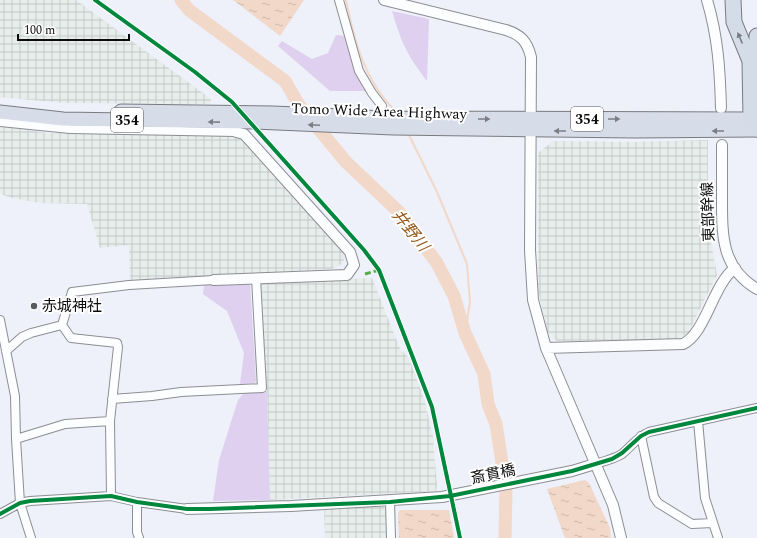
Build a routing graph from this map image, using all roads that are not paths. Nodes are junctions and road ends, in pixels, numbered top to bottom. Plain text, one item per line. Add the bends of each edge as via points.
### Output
1 (339, 0) edge
2 (384, 0) edge
3 (707, 0) edge
4 (733, 0) edge
5 (757, 36) edge
6 (757, 66) edge
7 (0, 104) edge
8 (721, 108) dead end
9 (0, 112) edge
10 (387, 118) junction
11 (349, 121) junction
12 (0, 122) edge
13 (756, 124) edge
14 (531, 125) junction
15 (236, 132) joint
16 (722, 145) dead end
17 (735, 268) junction
18 (256, 278) junction
19 (214, 280) joint
20 (757, 288) edge
21 (0, 320) edge
22 (62, 325) junction
23 (546, 348) junction
24 (6, 351) junction
25 (9, 370) junction
26 (0, 371) edge
27 (112, 399) junction
28 (757, 408) edge
29 (110, 421) junction
30 (698, 421) junction
31 (641, 436) junction
32 (16, 439) junction
33 (595, 464) junction
34 (111, 496) junction
35 (138, 502) junction
36 (390, 502) junction
37 (20, 503) junction
38 (187, 509) joint
39 (0, 514) edge
40 (712, 523) junction
41 (31, 538) edge
42 (139, 538) edge
43 (391, 538) edge
44 (621, 538) edge
45 (718, 538) edge

1 - 10 street via 358,71
2 - 14 street via 518,34 525,40 531,57
3 - 8 street via 720,56
13 -> 4 highway via 750,61 734,22
5 - 6 highway
7 - 11 highway, Tomo Wide Area Highway / 354 via 62,111 244,112
11 -> 9 highway, Tomo Wide Area Highway / 354 via 63,119
10 - 11 highway, Tomo Wide Area Highway / 354
10 - 14 highway, Tomo Wide Area Highway / 354 via 420,124
12 - 15 street via 70,129
13 - 14 highway, Tomo Wide Area Highway / 354
14 - 23 street via 530,250 533,300
15 - 18 street via 244,134 350,252 354,260 354,265 347,275
16 - 17 street, 東部幹線 via 722,235 726,253
17 - 20 street, 東部幹線 via 743,278
17 - 23 street via 726,278 693,337 683,344
18 - 19 street
18 - 27 street via 262,388
19 - 22 street via 129,285 72,292
21 - 24 street
22 - 24 street via 22,337
22 - 27 street via 71,338 117,343
23 - 33 street
24 - 25 street
25 - 26 street
25 - 32 street via 15,396
27 - 29 street
28 - 30 street
29 - 32 street via 65,424
29 - 34 street
30 - 31 street
30 - 40 street via 705,498
31 - 33 street via 622,453
31 - 40 street via 654,497 658,503 692,524
32 - 37 street
33 - 36 street, 斎貫橋 via 459,494
33 - 44 street via 613,505
34 - 35 street
34 - 37 street
35 - 38 street
35 - 42 street
36 - 38 street, 斎貫橋
36 - 43 street
37 - 39 street
37 - 41 street
40 - 45 street

